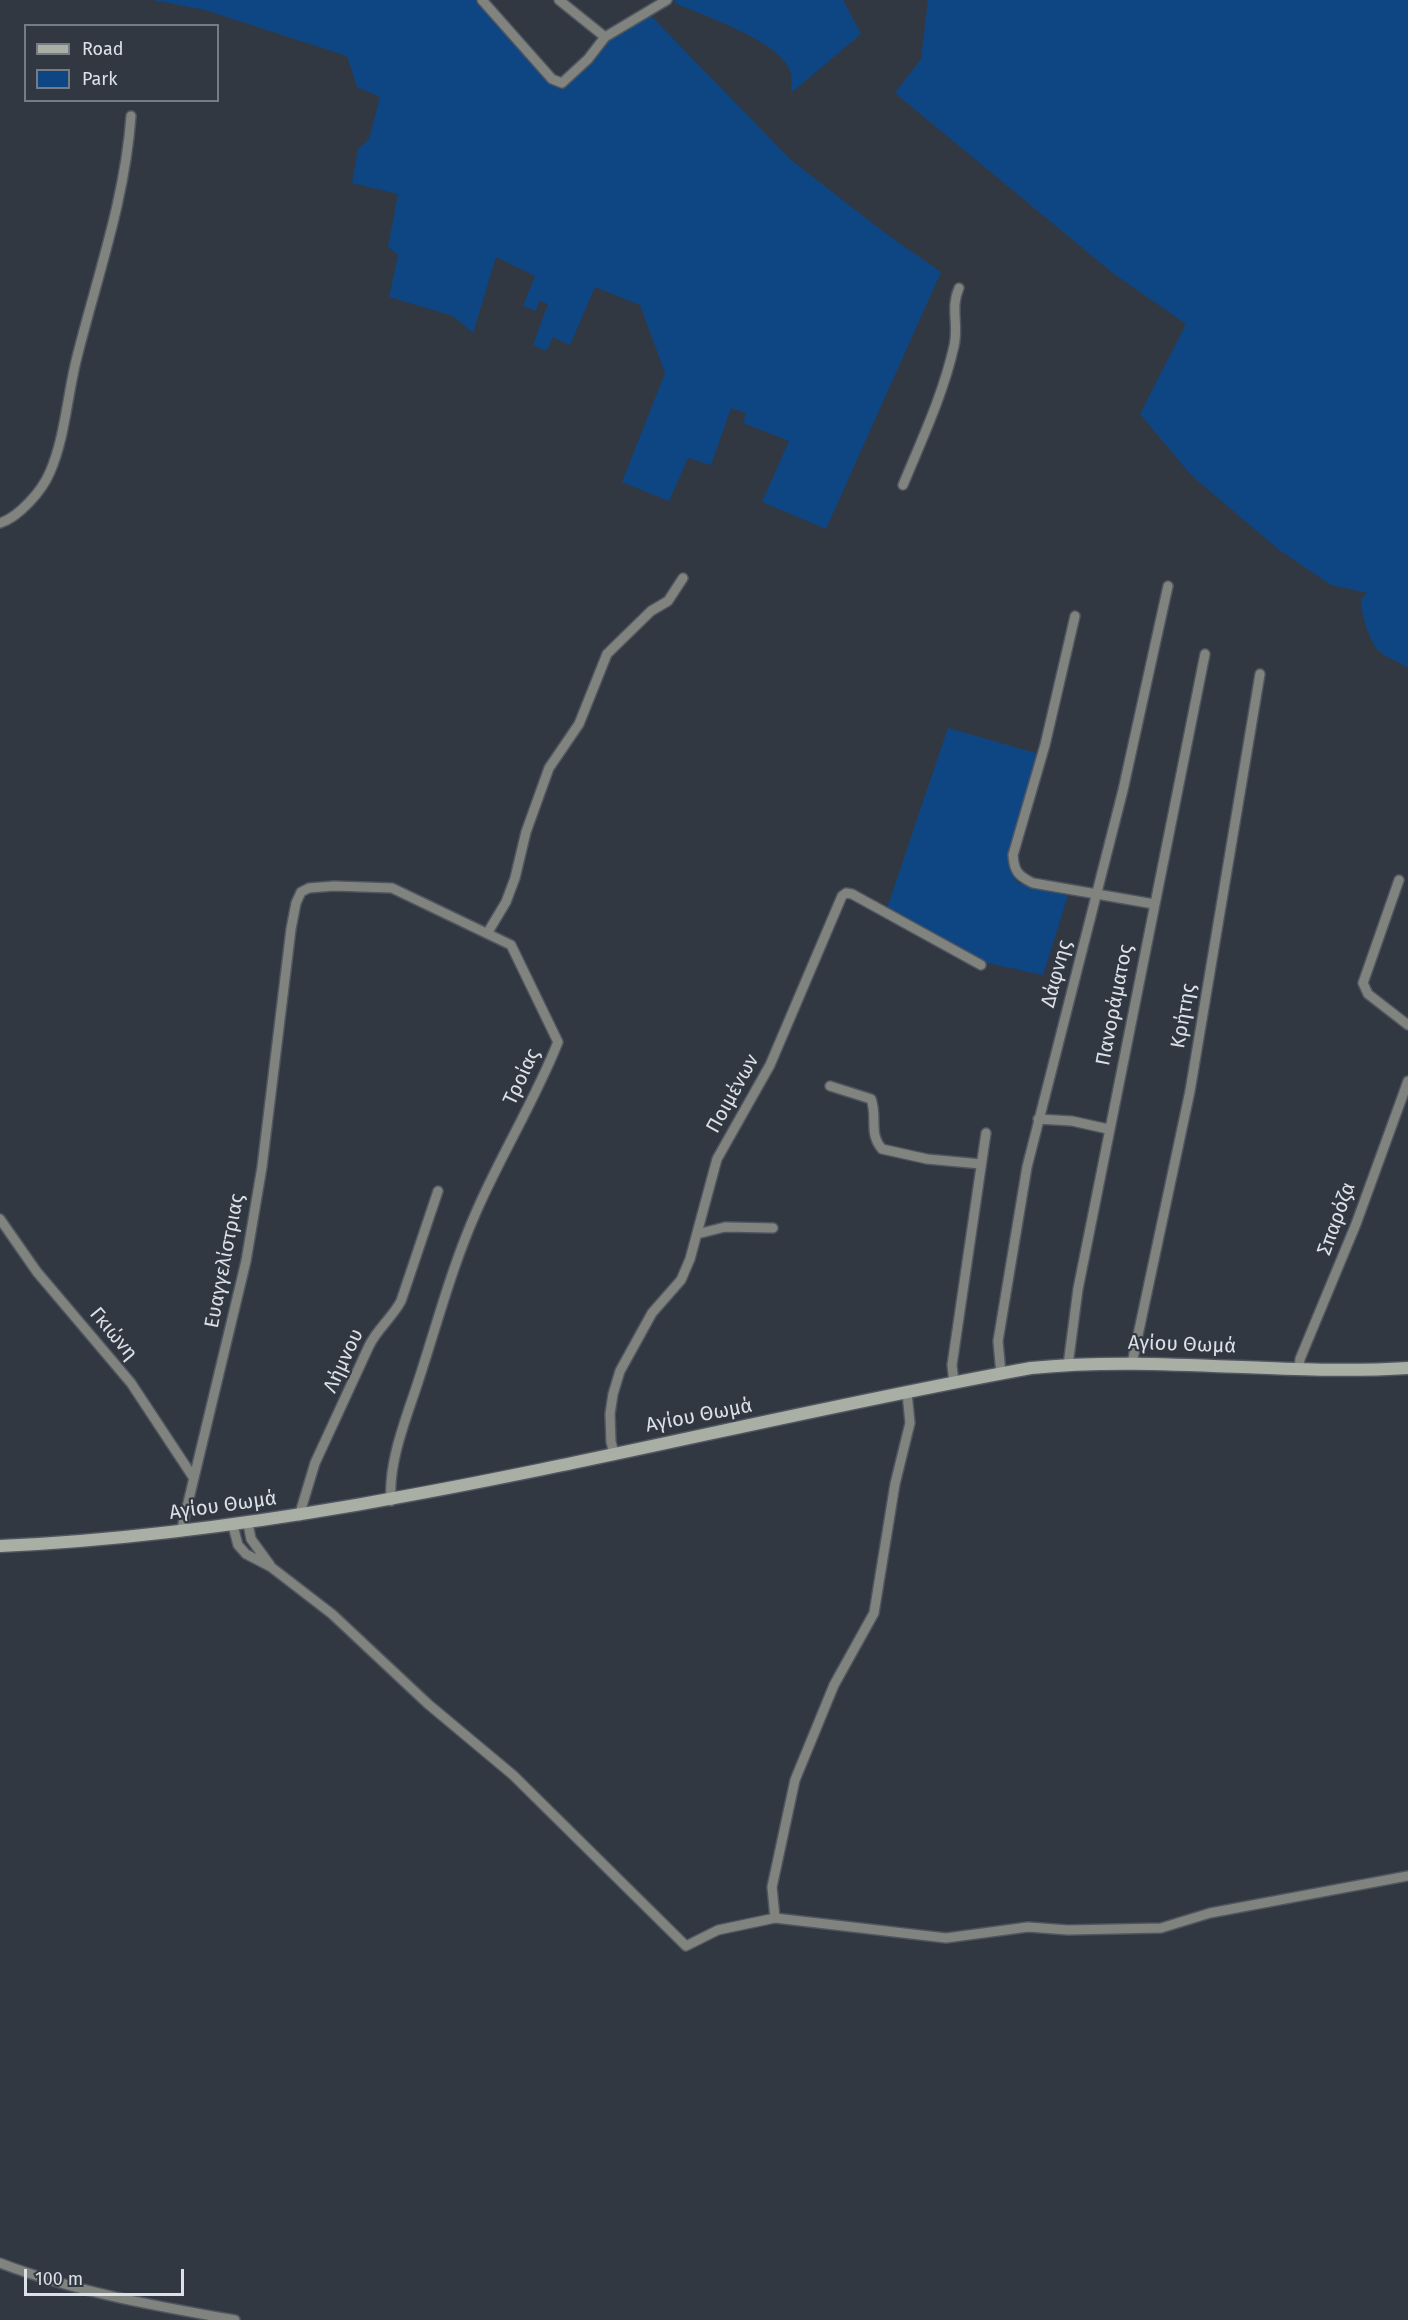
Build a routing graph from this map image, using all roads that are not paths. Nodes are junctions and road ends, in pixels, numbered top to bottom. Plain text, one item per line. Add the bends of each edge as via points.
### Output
1 (482, 0) edge
2 (559, 0) edge
3 (668, 0) edge
4 (605, 37) junction
5 (131, 116) dead end
6 (959, 288) dead end
7 (903, 485) dead end
8 (0, 523) edge
9 (684, 578) dead end
10 (1168, 586) dead end
11 (1075, 616) dead end
12 (1205, 654) dead end
13 (1260, 674) dead end
14 (1399, 880) dead end
15 (1097, 894) junction
16 (1154, 904) junction
17 (488, 932) junction
18 (981, 965) dead end
19 (282, 992) joint
20 (1408, 1025) edge
21 (1408, 1081) edge
22 (830, 1086) dead end
23 (1038, 1119) junction
24 (1108, 1129) junction
25 (986, 1133) dead end
26 (981, 1164) junction
27 (438, 1191) dead end
28 (0, 1219) edge
29 (773, 1228) dead end
30 (697, 1234) junction
31 (1132, 1363) junction
32 (1068, 1365) junction
33 (1408, 1368) edge
34 (1299, 1369) junction
35 (1001, 1374) junction
36 (954, 1383) junction
37 (907, 1394) junction
38 (614, 1453) junction
39 (193, 1477) junction
40 (391, 1501) junction
41 (299, 1516) junction
42 (248, 1524) junction
43 (233, 1526) junction
44 (181, 1532) junction
45 (0, 1546) edge
46 (271, 1567) junction
47 (1408, 1876) edge
48 (775, 1918) junction
49 (0, 2264) edge
50 (235, 2320) edge

1 - 4 street via 552,79 562,83
2 - 4 street
3 - 4 street
5 - 8 street via 122,186 57,451 48,475 29,500 11,520
6 - 7 street via 952,308 957,330 944,386
9 - 17 street via 668,601 651,610 607,654 579,724 549,768 526,832 515,878
10 - 15 street, Δάφνης
11 - 15 street via 1045,745 1013,855 1014,868 1020,878 1033,883
12 - 16 street, Πανοράματος
13 - 31 street, Κρήτης via 1190,1091
14 - 20 street via 1363,983 1368,994
15 - 16 street
15 - 23 street, Δάφνης
16 - 24 street, Πανοράματος
17 - 19 street, Τροίας via 392,888 309,888 301,892 296,903
17 - 40 street, Τροίας via 511,945 558,1042 543,1081 477,1210 435,1319 391,1476
18 - 30 street, Ποιμένων via 852,894 842,896 770,1065 717,1160
19 - 39 street, Ευαγγελίστριας via 262,1167 246,1262
21 - 34 street, Σπαρόζα
22 - 26 street via 871,1099 874,1137 882,1149 927,1159
23 - 24 street
23 - 35 street, Δάφνης via 998,1341
24 - 32 street, Πανοράματος
25 - 26 street
26 - 36 street via 951,1365
27 - 41 street, Λήμνου via 400,1301 376,1331 315,1463
28 - 39 street, Γκιώνη via 37,1272 136,1391
29 - 30 street via 725,1227
30 - 38 street, Ποιμένων via 681,1280 652,1313 620,1371 610,1414
31 - 32 main road, Αγίου Θωμά
31 - 34 main road, Αγίου Θωμά
32 - 35 main road, Αγίου Θωμά
33 - 34 main road, Αγίου Θωμά
35 - 36 main road, Αγίου Θωμά
36 - 37 main road, Αγίου Θωμά
37 - 38 main road, Αγίου Θωμά
37 - 48 street via 910,1423 895,1484 874,1612 834,1685 795,1780 772,1887
38 - 40 main road, Αγίου Θωμά
39 - 44 street, Ευαγγελίστριας
40 - 41 main road, Αγίου Θωμά
41 - 42 main road, Αγίου Θωμά
42 - 43 main road, Αγίου Θωμά
42 - 46 street via 251,1539
43 - 44 main road, Αγίου Θωμά
43 - 46 street via 238,1545 246,1554
44 - 45 main road, Αγίου Θωμά
46 - 48 street via 332,1614 428,1704 513,1775 686,1946 718,1930
47 - 48 street via 1210,1913 1161,1928 1028,1927 946,1938
49 - 50 street via 137,2302

